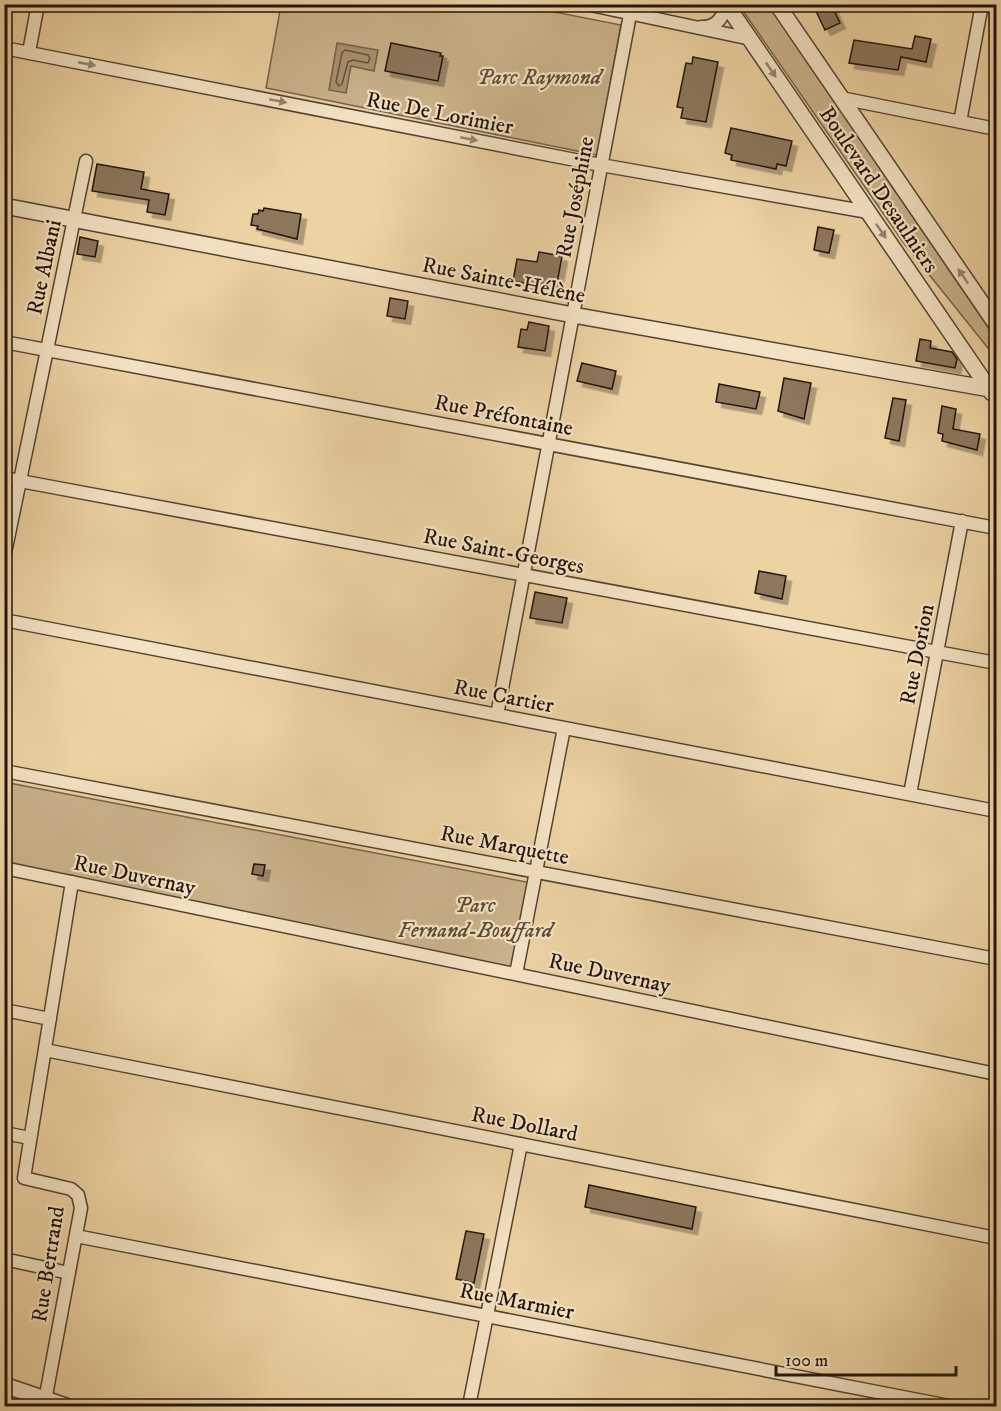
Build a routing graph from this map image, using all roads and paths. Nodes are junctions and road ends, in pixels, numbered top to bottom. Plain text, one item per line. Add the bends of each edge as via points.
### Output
1 (38, 4) edge
2 (586, 4) edge
3 (777, 4) edge
4 (982, 4) edge
5 (726, 5) edge
6 (631, 9) edge
7 (700, 27) junction
8 (751, 39) junction
9 (4, 48) edge
10 (29, 52) junction
11 (841, 98) junction
12 (960, 122) junction
13 (996, 129) edge
14 (86, 160) dead end
15 (601, 165) junction
16 (4, 206) edge
17 (868, 212) junction
18 (74, 219) junction
19 (573, 315) junction
20 (996, 324) edge
21 (4, 342) edge
22 (47, 351) junction
23 (994, 392) edge
24 (548, 444) junction
25 (4, 478) edge
26 (20, 481) junction
27 (962, 521) junction
28 (996, 528) edge
29 (4, 558) edge
30 (524, 574) junction
31 (4, 620) edge
32 (938, 651) junction
33 (996, 663) edge
34 (497, 715) junction
35 (564, 728) junction
36 (4, 771) edge
37 (910, 794) junction
38 (996, 811) edge
39 (4, 868) edge
40 (536, 871) junction
41 (72, 882) junction
42 (996, 959) edge
43 (516, 974) junction
44 (4, 1010) edge
45 (50, 1019) junction
46 (45, 1050) junction
47 (996, 1074) edge
48 (4, 1133) edge
49 (30, 1138) junction
50 (521, 1144) junction
51 (76, 1236) junction
52 (996, 1238) edge
53 (4, 1259) edge
54 (69, 1273) junction
55 (487, 1315) junction
56 (4, 1384) edge
57 (44, 1403) edge
58 (66, 1407) edge
59 (469, 1407) edge
60 (949, 1407) edge

1 - 10 street
2 - 6 street
3 - 11 street, Boulevard Desaulniers
4 - 12 street
5 - 7 street via 716,24
5 - 8 street, Boulevard Desaulniers
6 - 7 street
6 - 15 street, Rue Joséphine
7 - 8 street
8 -> 17 street, Boulevard Desaulniers
9 - 10 street, Rue De Lorimier
10 -> 15 street, Rue De Lorimier
11 - 12 street
20 -> 11 street, Boulevard Desaulniers
12 - 13 street
14 - 18 street, Rue Albani
15 - 17 street, Rue De Lorimier
15 - 19 street, Rue Joséphine
16 - 18 street, Rue Sainte-Hélène
17 -> 23 street, Boulevard Desaulniers
18 - 19 street, Rue Sainte-Hélène
18 - 22 street, Rue Albani
19 - 23 street, Rue Sainte-Hélène
19 - 24 street, Rue Joséphine
21 - 22 street, Rue Préfontaine
22 - 24 street, Rue Préfontaine
22 - 26 street, Rue Albani
24 - 27 street, Rue Préfontaine
24 - 30 street, Rue Joséphine
25 - 26 street, Rue Saint-Georges
26 - 29 street, Rue Albani
26 - 30 street, Rue Saint-Georges
27 - 28 street, Rue Préfontaine
27 - 32 street, Rue Dorion
30 - 32 street, Rue Saint-Georges
30 - 34 street, Rue Joséphine
31 - 34 street, Rue Cartier
32 - 33 street, Rue Saint-Georges
32 - 37 street, Rue Dorion
34 - 35 street, Rue Cartier
35 - 37 street, Rue Cartier
35 - 40 street
36 - 40 street, Rue Marquette
37 - 38 street, Rue Cartier
39 - 41 street, Rue Duvernay
40 - 42 street, Rue Marquette
40 - 43 street
41 - 43 street, Rue Duvernay
41 - 45 street, Rue Bertrand
43 - 47 street, Rue Duvernay
44 - 45 street
45 - 46 street, Rue Bertrand
46 - 49 street, Rue Bertrand
46 - 50 street, Rue Dollard
48 - 49 street
49 - 51 street, Rue Bertrand via 24,1178 70,1189 78,1195 81,1208
50 - 52 street, Rue Dollard
50 - 55 street
51 - 54 street, Rue Bertrand
51 - 55 street, Rue Marmier
53 - 54 street
54 - 57 street, Rue Bertrand
55 - 59 street
55 - 60 street, Rue Marmier
56 - 57 street
57 - 58 street

